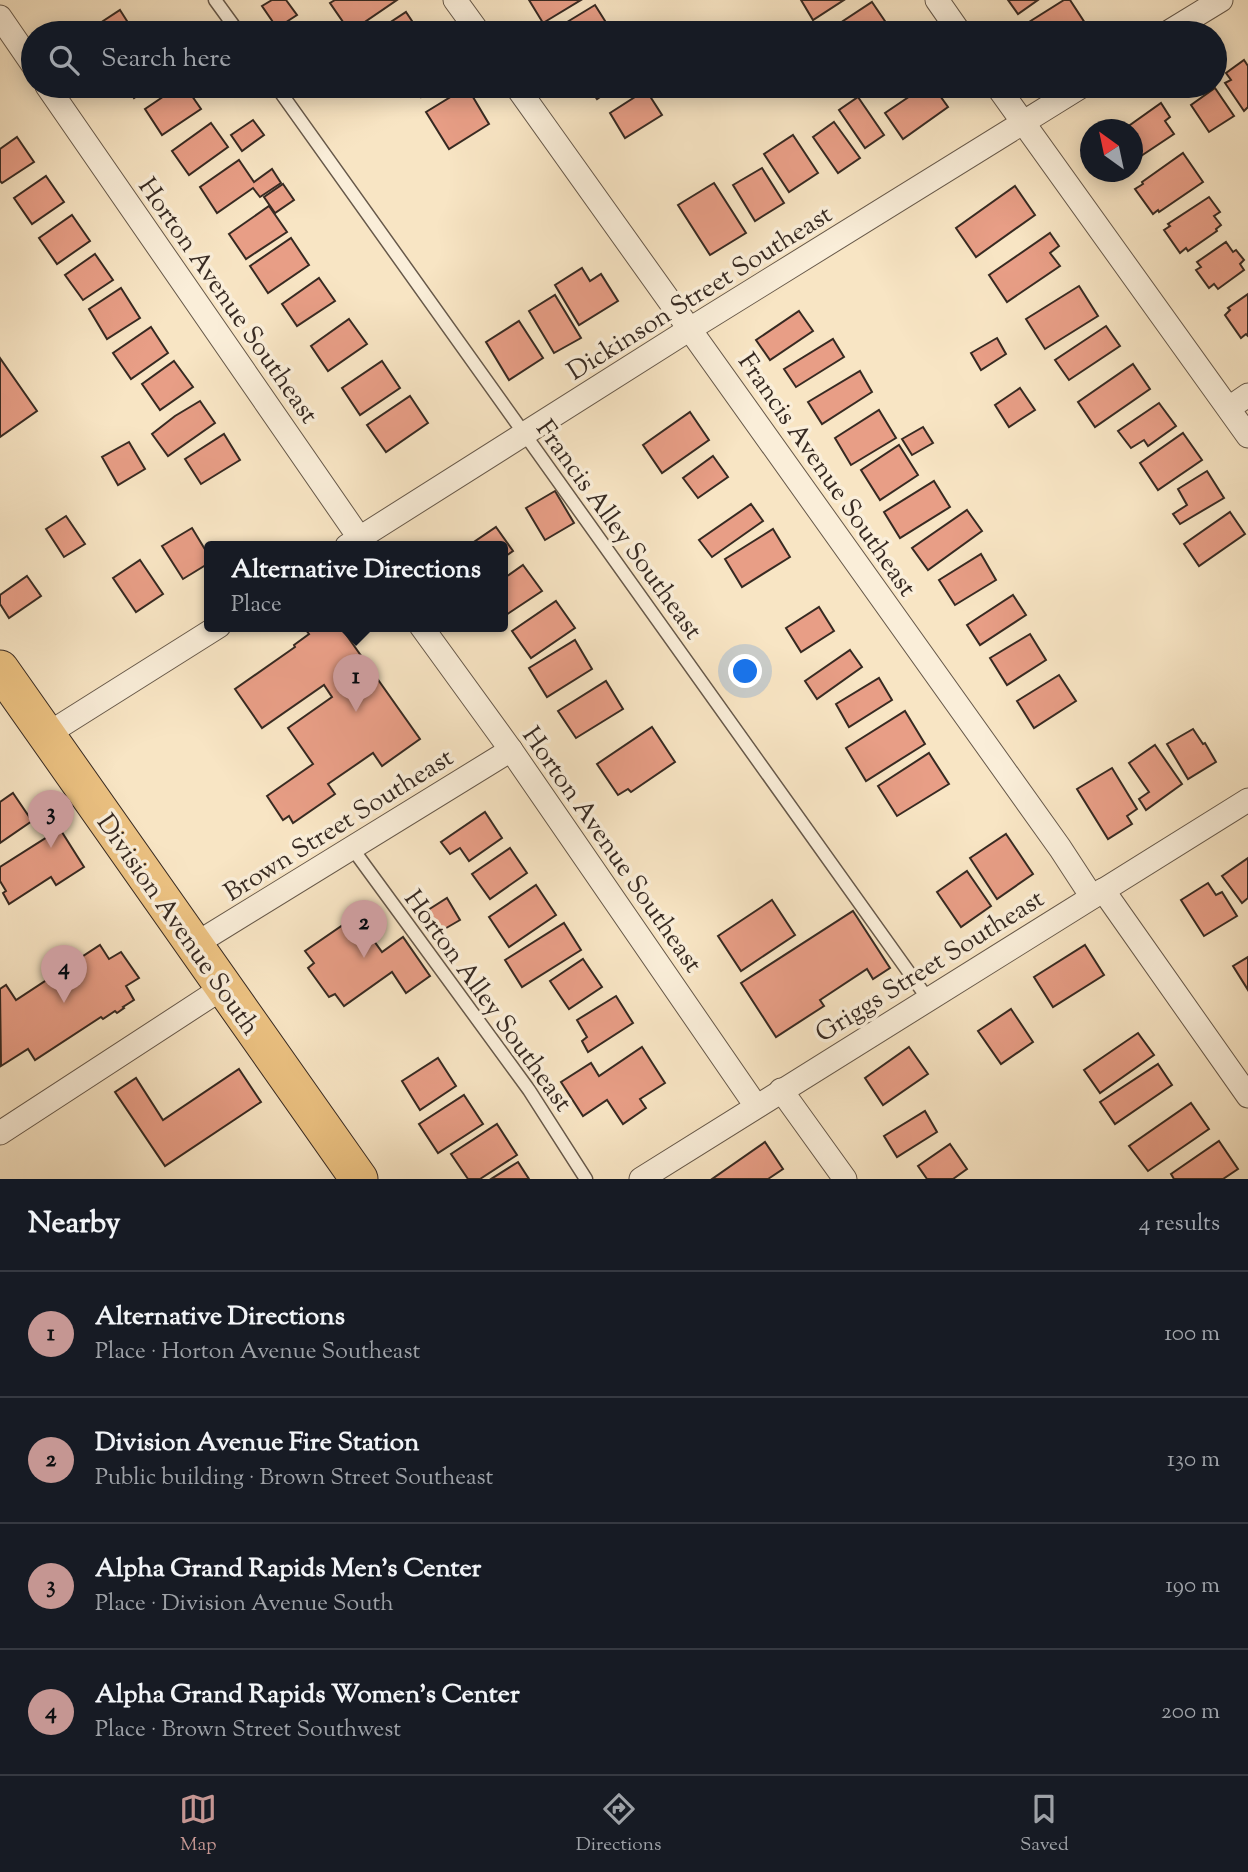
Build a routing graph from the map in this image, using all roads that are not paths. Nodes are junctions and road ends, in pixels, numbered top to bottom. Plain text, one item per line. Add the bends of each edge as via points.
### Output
1 (215, 0) edge
2 (455, 0) edge
3 (937, 0) edge
4 (1221, 0) edge
5 (0, 17) edge
6 (230, 21) edge
7 (470, 21) edge
8 (952, 21) edge
9 (1187, 21) edge
10 (21, 48) edge
11 (55, 98) edge
12 (285, 98) edge
13 (525, 98) edge
14 (1007, 98) edge
15 (1063, 98) edge
16 (1024, 122) junction
17 (690, 329) junction
18 (1238, 401) edge
19 (524, 434) junction
20 (1248, 436) edge
21 (357, 541) edge
22 (361, 541) edge
23 (209, 632) edge
24 (425, 632) edge
25 (3, 678) edge
26 (46, 735) junction
27 (511, 750) junction
28 (1248, 800) edge
29 (352, 848) junction
30 (1098, 893) junction
31 (194, 945) junction
32 (224, 987) junction
33 (928, 999) junction
34 (781, 1090) junction
35 (1248, 1096) edge
36 (756, 1106) junction
37 (0, 1133) edge
38 (359, 1179) edge
39 (586, 1179) edge
40 (641, 1179) edge
41 (845, 1179) edge

1 - 6 lane
2 - 7 street
3 - 8 street
4 - 9 street
5 - 10 street
11 - 21 street, Horton Avenue Southeast
12 - 19 lane, Francis Alley Southeast
13 - 17 street, Francis Avenue Southeast
14 - 16 street
15 - 16 street, Dickinson Street Southeast
16 - 17 street, Dickinson Street Southeast
16 - 18 street
17 - 19 street, Dickinson Street Southeast
17 - 30 street, Francis Avenue Southeast via 1052,837
18 - 20 street
19 - 22 street, Dickinson Street Southeast
19 - 33 lane, Francis Alley Southeast
23 - 26 street
24 - 27 street, Horton Avenue Southeast
25 - 26 main road, Division Avenue South
26 - 31 main road, Division Avenue South
27 - 29 street, Brown Street Southeast
27 - 36 street, Horton Avenue Southeast
28 - 30 street, Griggs Street Southeast
29 - 31 street, Brown Street Southeast
29 - 39 lane, Horton Alley Southeast via 529,1090
30 - 33 street, Griggs Street Southeast
30 - 35 street, Francis Avenue Southeast
31 - 32 main road, Division Avenue South
32 - 37 street
32 - 38 main road, Division Avenue South
33 - 34 street, Griggs Street Southeast
34 - 36 street, Griggs Street Southeast
34 - 41 street
36 - 40 street, Griggs Street Southeast

